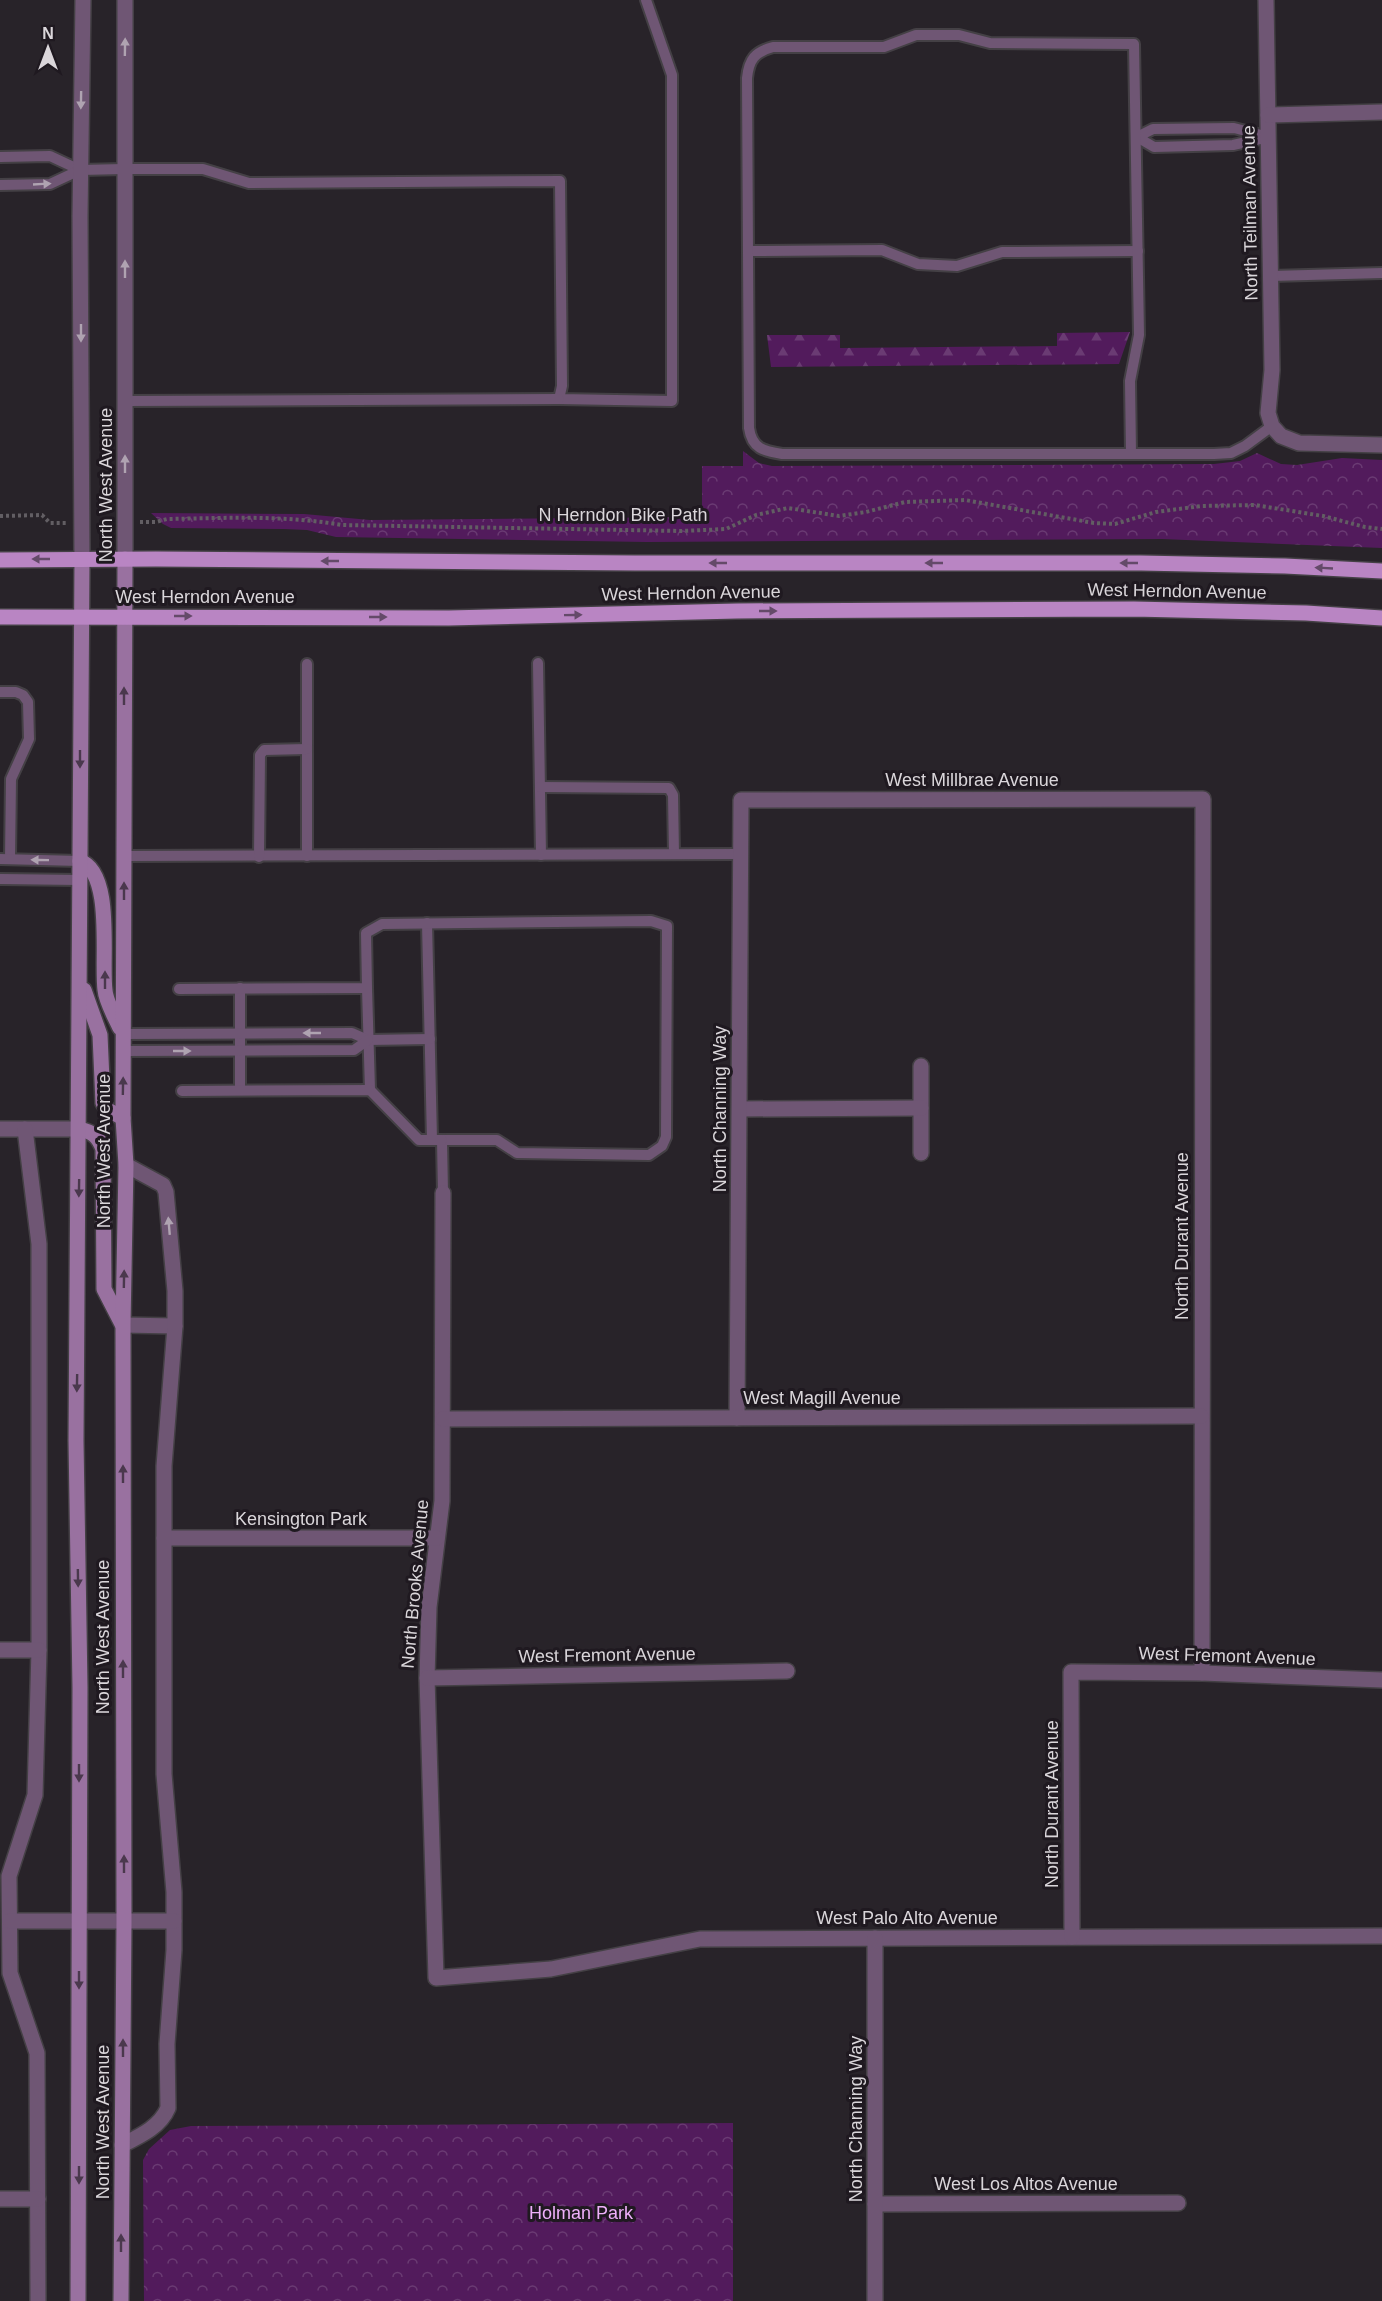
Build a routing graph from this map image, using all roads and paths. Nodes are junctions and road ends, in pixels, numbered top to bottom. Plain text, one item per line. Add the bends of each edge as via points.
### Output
1 (83, 0) edge
2 (125, 0) edge
3 (646, 0) edge
4 (1266, 0) edge
5 (1382, 112) edge
6 (1268, 115) junction
7 (1137, 137) junction
8 (1269, 137) junction
9 (0, 157) edge
10 (124, 169) junction
11 (80, 170) junction
12 (0, 184) edge
13 (748, 251) junction
14 (1138, 251) junction
15 (1382, 273) edge
16 (1270, 276) junction
17 (559, 399) junction
18 (125, 401) junction
19 (1272, 426) junction
20 (1382, 445) edge
21 (1131, 454) junction
22 (0, 516) edge
23 (82, 523) junction
24 (125, 523) junction
25 (1382, 529) edge
26 (125, 559) junction
27 (0, 560) edge
28 (82, 560) junction
29 (1382, 571) edge
30 (80, 616) junction
31 (125, 616) junction
32 (0, 617) edge
33 (1382, 618) edge
34 (538, 663) dead end
35 (307, 664) dead end
36 (0, 692) edge
37 (307, 749) junction
38 (5, 779) edge
39 (540, 787) junction
40 (1203, 799) joint
41 (741, 800) joint
42 (674, 854) junction
43 (741, 854) junction
44 (541, 855) junction
45 (124, 856) junction
46 (260, 856) junction
47 (307, 856) junction
48 (5, 859) edge
49 (80, 861) junction
50 (0, 879) edge
51 (80, 880) junction
52 (427, 923) junction
53 (80, 978) junction
54 (240, 988) junction
55 (367, 988) junction
56 (179, 989) dead end
57 (240, 1033) junction
58 (123, 1034) junction
59 (430, 1039) junction
60 (368, 1040) junction
61 (123, 1051) junction
62 (240, 1051) junction
63 (921, 1066) dead end
64 (240, 1090) junction
65 (370, 1090) junction
66 (182, 1091) dead end
67 (921, 1108) junction
68 (740, 1109) junction
69 (123, 1118) junction
70 (25, 1129) junction
71 (0, 1130) edge
72 (79, 1130) junction
73 (437, 1140) junction
74 (921, 1153) dead end
75 (126, 1165) junction
76 (443, 1193) joint
77 (123, 1325) junction
78 (175, 1326) junction
79 (1201, 1416) junction
80 (737, 1418) junction
81 (443, 1419) junction
82 (164, 1538) junction
83 (437, 1538) junction
84 (0, 1650) edge
85 (39, 1650) junction
86 (787, 1671) dead end
87 (1071, 1672) joint
88 (1202, 1673) junction
89 (427, 1678) junction
90 (1382, 1680) edge
91 (5, 1921) edge
92 (174, 1921) junction
93 (79, 1922) junction
94 (124, 1922) junction
95 (1382, 1936) edge
96 (1072, 1937) junction
97 (875, 1938) junction
98 (436, 1978) joint
99 (122, 2145) junction
100 (0, 2199) edge
101 (38, 2199) junction
102 (875, 2204) junction
103 (1178, 2204) dead end
104 (38, 2301) edge
105 (78, 2301) edge
106 (121, 2301) edge
107 (875, 2301) edge

1 -> 11 street, North West Avenue
10 -> 2 street, North West Avenue
3 - 17 lane via 672,75 672,401
4 - 6 street, North Teilman Avenue
5 - 6 street
6 - 8 street, North Teilman Avenue
7 - 8 lane via 1153,129 1234,128
7 - 8 lane via 1154,147 1233,145
7 - 13 lane via 1134,44 990,43 959,35 916,36 884,47 760,50 752,57 747,78
7 - 14 lane
8 - 16 street, North Teilman Avenue
9 - 11 lane via 50,156
10 - 11 lane
10 - 17 lane via 203,169 249,183 560,182
18 -> 10 street, North West Avenue
12 -> 11 lane via 50,184
11 -> 23 street, North West Avenue
13 - 14 lane via 882,250 918,264 957,266 1002,252
13 - 21 lane via 749,428 750,438 765,452
14 - 21 lane via 1139,336 1130,381
15 - 16 lane
16 - 19 street, North Teilman Avenue via 1272,370 1268,413
17 - 18 lane
24 -> 18 street, North West Avenue
19 - 20 street via 1281,436 1299,444
19 - 21 lane via 1230,453
22 - 23 path via 42,515 50,523
23 - 28 street, North West Avenue
24 - 25 path, N Herndon Bike Path via 276,518 342,525 682,531 726,529 756,515 788,508 839,516 905,502 965,500 1115,524 1156,512 1201,506 1255,506
24 - 26 street, North West Avenue
26 - 28 main road, West Herndon Avenue
29 -> 26 main road, West Herndon Avenue via 1219,564
26 - 31 main road, North West Avenue
28 -> 27 main road, West Herndon Avenue
28 - 30 main road, North West Avenue
30 - 31 main road, West Herndon Avenue
30 - 32 main road, West Herndon Avenue
30 -> 49 main road, North West Avenue
31 -> 33 main road, West Herndon Avenue via 449,618 749,611 1145,609
45 -> 31 main road, North West Avenue
34 - 39 lane
35 - 37 lane
36 - 38 lane via 16,692 28,702 29,739
37 - 46 lane via 264,750 260,755
37 - 47 lane
38 - 48 lane
39 - 42 lane via 669,788 673,795
39 - 44 lane
40 - 41 street, West Millbrae Avenue
40 - 79 street, North Durant Avenue
41 - 43 street, North Channing Way
42 - 43 lane
42 - 44 lane
43 - 68 street, North Channing Way
44 - 47 lane
45 - 46 lane
58 -> 45 main road, North West Avenue
46 - 47 lane
49 -> 48 lane
49 - 51 main road, North West Avenue
58 -> 49 main road via 105,992 104,918 97,880 91,866
50 - 51 lane
51 - 53 main road, North West Avenue
52 - 55 lane via 382,924 366,933
52 - 59 lane
52 - 73 lane via 651,921 667,926 666,1137 662,1146 649,1155 517,1154 496,1140
53 - 69 main road via 100,1035 103,1103
53 - 72 main road, North West Avenue
54 - 55 lane
54 - 56 lane
54 - 57 lane
55 - 60 lane
57 - 58 lane
60 -> 57 lane via 352,1033
57 - 62 lane
58 - 61 main road, North West Avenue
59 - 60 lane
59 - 73 lane
60 - 62 lane via 354,1050
60 - 65 lane
61 -> 62 lane
69 -> 61 main road, North West Avenue
62 - 64 lane
63 - 67 street
64 - 65 lane
64 - 66 lane
65 - 73 lane via 419,1140
67 - 68 street
67 - 74 street
68 - 80 street, North Channing Way
69 - 75 main road, North West Avenue
70 - 71 street
70 - 72 street
70 - 85 street via 39,1244
72 - 77 main road via 90,1131 103,1149 104,1289
72 -> 93 main road, North West Avenue
73 - 76 lane
77 -> 75 main road, North West Avenue
78 -> 75 street via 166,1192 163,1185
76 - 81 street, North Brooks Avenue
77 - 78 street
94 -> 77 main road, North West Avenue
78 - 82 street via 164,1466
79 - 80 street, West Magill Avenue
79 - 88 street, North Durant Avenue
80 - 81 street, West Magill Avenue
81 - 83 street, North Brooks Avenue via 442,1501
82 - 83 street, Kensington Park
82 - 92 street via 164,1774
83 - 89 street, North Brooks Avenue via 429,1607
84 - 85 street
85 - 91 street via 35,1796 9,1876
86 - 89 street, West Fremont Avenue
87 - 88 street, West Fremont Avenue
87 - 96 street, North Durant Avenue
88 - 90 street, West Fremont Avenue
89 - 98 street, North Brooks Avenue
91 - 93 street
91 - 101 street via 10,1973 37,2054
92 - 94 street
92 - 99 street via 167,2044 168,2108 164,2117 144,2134
93 - 94 street
93 -> 105 main road, North West Avenue
99 -> 94 main road, North West Avenue
95 - 96 street, West Palo Alto Avenue
96 - 97 street, West Palo Alto Avenue
97 - 98 street, West Palo Alto Avenue via 700,1939 551,1969
97 - 102 street, North Channing Way
106 -> 99 main road, North West Avenue
100 - 101 street
101 - 104 street
102 - 103 street, West Los Altos Avenue
102 - 107 street, North Channing Way

